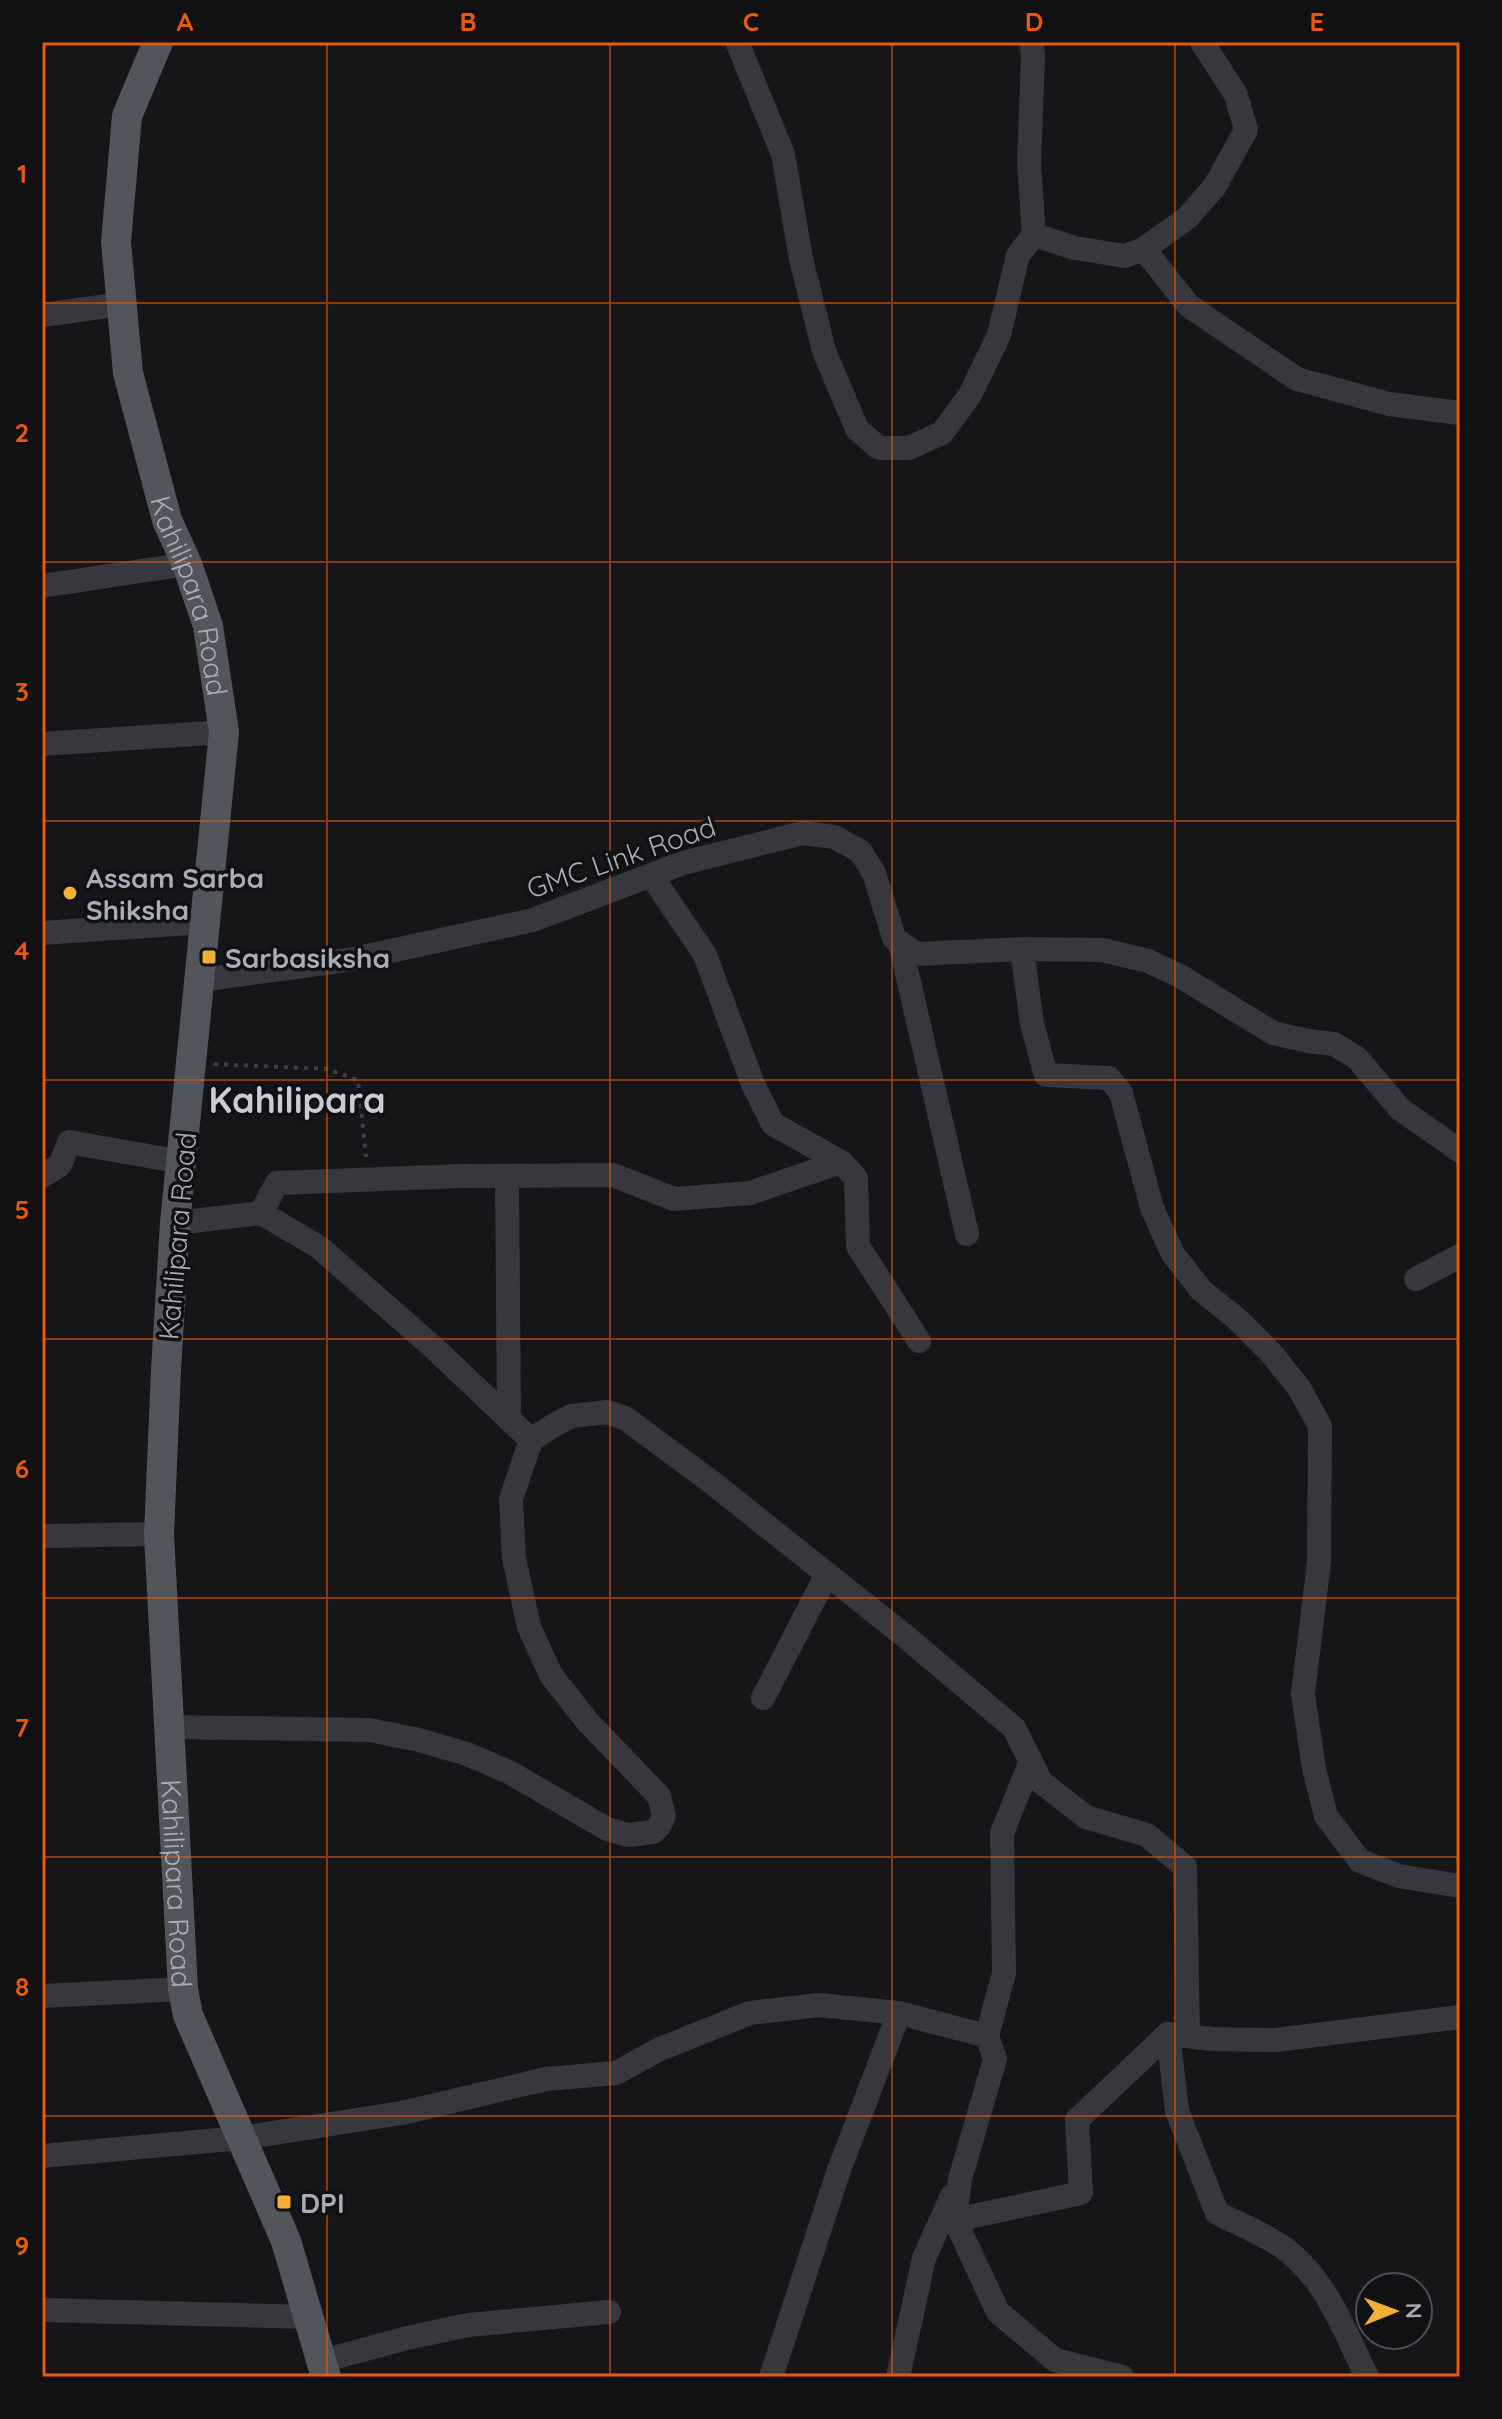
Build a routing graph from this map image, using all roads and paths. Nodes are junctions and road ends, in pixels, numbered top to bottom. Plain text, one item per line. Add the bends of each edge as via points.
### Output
1 (158, 42) edge
2 (737, 42) edge
3 (1031, 42) edge
4 (1202, 42) edge
5 (1034, 235) junction
6 (1144, 249) junction
7 (122, 304) junction
8 (42, 315) edge
9 (1460, 413) edge
10 (187, 564) junction
11 (42, 586) edge
12 (224, 732) junction
13 (42, 744) edge
14 (651, 875) junction
15 (205, 922) junction
16 (42, 933) edge
17 (900, 943) junction
18 (1022, 949) junction
19 (201, 980) junction
20 (207, 1063) dead end
21 (1460, 1151) edge
22 (182, 1162) junction
23 (841, 1162) junction
24 (42, 1176) edge
25 (507, 1176) junction
26 (368, 1180) junction
27 (261, 1213) junction
28 (175, 1223) junction
29 (967, 1234) dead end
30 (1460, 1256) edge
31 (1416, 1279) dead end
32 (919, 1341) dead end
33 (509, 1419) junction
34 (531, 1440) junction
35 (159, 1534) junction
36 (42, 1536) edge
37 (827, 1574) junction
38 (763, 1698) dead end
39 (169, 1727) junction
40 (1031, 1761) junction
41 (1460, 1886) edge
42 (183, 1989) junction
43 (42, 1996) edge
44 (899, 2013) junction
45 (1460, 2017) edge
46 (1178, 2035) junction
47 (987, 2036) junction
48 (241, 2138) junction
49 (42, 2156) edge
50 (960, 2179) junction
51 (955, 2220) junction
52 (42, 2310) edge
53 (609, 2312) dead end
54 (309, 2317) junction
55 (324, 2369) edge
56 (771, 2377) edge
57 (898, 2377) edge
58 (1122, 2377) edge
59 (1367, 2377) edge

1 - 7 main road, Kahilipara Road via 127,116 116,242
2 - 5 street via 783,154 824,351 857,429 879,448 909,448 942,433 970,395 999,335 1018,255
3 - 5 street
4 - 6 street via 1236,95 1246,130 1215,186 1187,218
5 - 6 street via 1125,256
6 - 9 street via 1189,306 1297,379 1389,404
7 - 8 street
7 - 10 main road, Kahilipara Road via 128,373 167,520
10 - 11 street
10 - 12 main road, Kahilipara Road via 208,626
12 - 13 street
12 - 15 main road, Kahilipara Road
14 - 17 street, GMC Link Road via 803,833 834,837 860,851 874,873
14 - 19 street, GMC Link Road via 533,920 354,959
14 - 23 street via 705,955 773,1124
15 - 16 street
15 - 19 main road, Kahilipara Road
17 - 18 street via 916,954
17 - 29 street, GMC Link Road
18 - 21 street via 1103,950 1148,961 1273,1033 1334,1044 1357,1058 1400,1109
18 - 41 street via 1032,1024 1046,1075 1109,1078 1121,1093 1152,1208 1173,1254 1201,1290 1271,1353 1320,1426 1319,1562 1303,1694 1326,1816 1360,1861 1399,1876
19 - 22 main road, Kahilipara Road
20 - 26 path via 327,1069 358,1080
22 - 24 street via 69,1142 60,1165
22 - 28 main road, Kahilipara Road
23 - 25 street via 750,1193 674,1199 613,1175
23 - 32 street via 856,1178 858,1246
25 - 26 street
25 - 33 street
26 - 27 street via 277,1183
27 - 28 street
27 - 33 street via 319,1247
28 - 35 main road, Kahilipara Road
30 - 31 street
33 - 34 street
34 - 37 street via 571,1416 607,1412 625,1418
34 - 39 street via 511,1499 514,1558 529,1627 551,1675 659,1796 664,1816 653,1832 628,1835 607,1829 511,1773 419,1740 369,1730
35 - 36 street
35 - 39 main road, Kahilipara Road
37 - 38 street
37 - 40 street via 1014,1728
39 - 42 main road, Kahilipara Road
40 - 46 street via 1041,1782 1086,1817 1147,1835 1185,1867
40 - 47 street via 1002,1833 1004,1973
42 - 43 street
42 - 48 main road, Kahilipara Road via 188,2015
44 - 47 street
44 - 48 street via 819,2005 750,2013 616,2073 546,2079 402,2113
44 - 56 street via 839,2170
45 - 46 street via 1276,2040
46 - 51 street via 1077,2120 1081,2193
46 - 59 street via 1177,2111 1217,2213 1281,2246 1310,2271
47 - 50 street via 995,2059
48 - 49 street
48 - 54 main road, Kahilipara Road via 286,2241
50 - 51 street
50 - 57 street via 924,2258
51 - 58 street via 998,2312 1055,2360
52 - 54 street
53 - 55 street via 468,2325 407,2338
54 - 55 main road, Kahilipara Road

